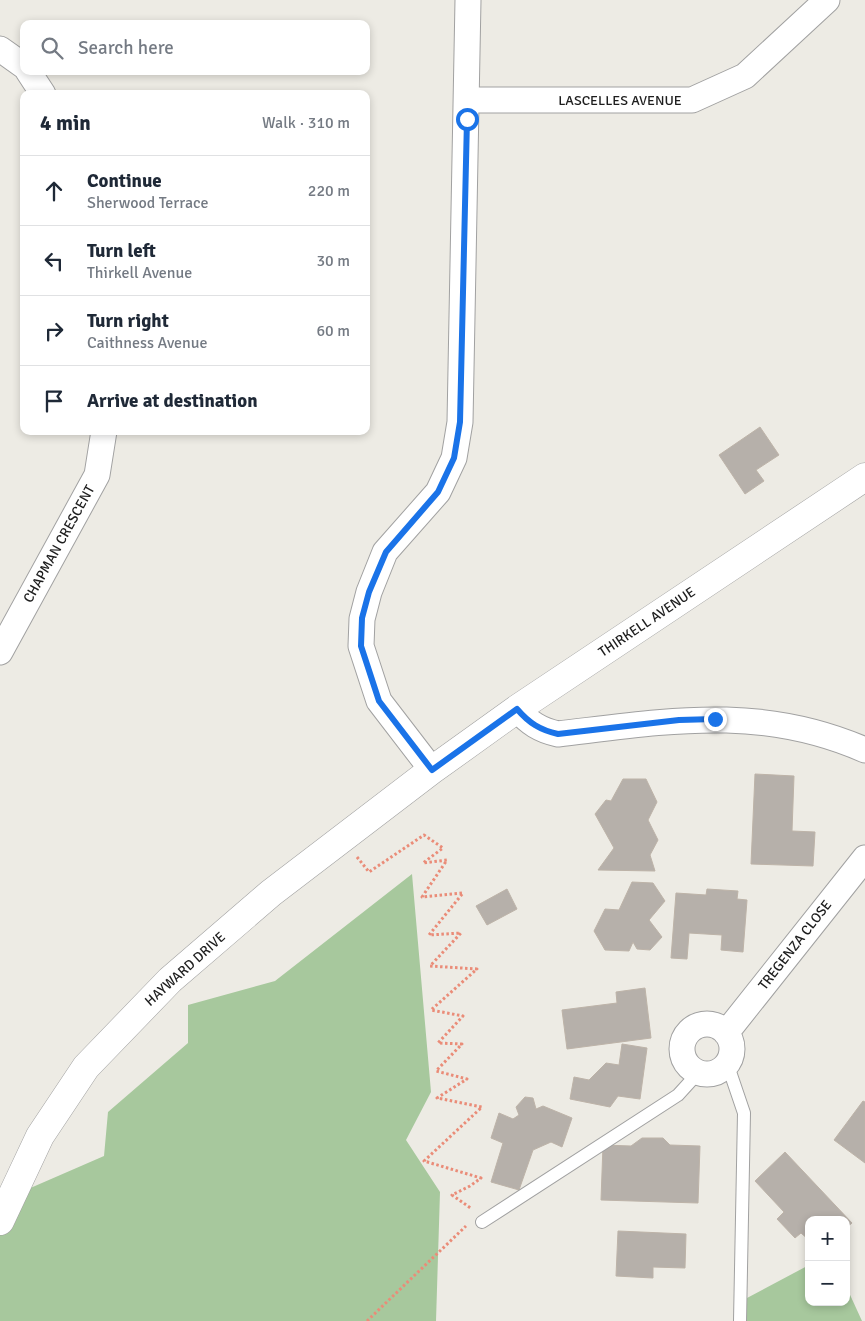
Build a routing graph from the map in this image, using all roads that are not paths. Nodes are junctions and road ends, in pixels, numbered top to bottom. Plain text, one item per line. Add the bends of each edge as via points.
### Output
1 (468, 0) edge
2 (826, 0) edge
3 (0, 49) edge
4 (20, 63) edge
5 (31, 75) edge
6 (40, 90) edge
7 (468, 100) junction
8 (103, 435) edge
9 (865, 476) edge
10 (0, 652) edge
11 (517, 709) junction
12 (865, 750) edge
13 (432, 770) junction
14 (865, 858) edge
15 (726, 1033) junction
16 (728, 1063) junction
17 (698, 1073) junction
18 (481, 1218) road end
19 (0, 1221) edge
20 (740, 1321) edge

1 - 7 street
2 - 7 street, LASCELLES AVENUE via 745,76 692,100
3 - 4 street
5 - 6 street
7 - 13 street via 460,422 454,458 438,492 386,552 362,618 361,646 379,701
8 - 10 street, CHAPMAN CRESCENT via 97,475
9 - 11 street, THIRKELL AVENUE
11 - 12 street via 529,722 544,731 558,734 679,720 734,719 816,732
11 - 13 street, THIRKELL AVENUE
13 - 19 street, HAYWARD DRIVE via 271,893 170,980 86,1067 40,1136
14 - 15 street, TREGENZA CLOSE
15 - 16 street via 732,1046
15 - 17 street via 711,1024 694,1027 687,1033 682,1052 690,1068
16 - 17 street via 716,1073
16 - 20 lane via 744,1113
17 - 18 lane via 678,1095

